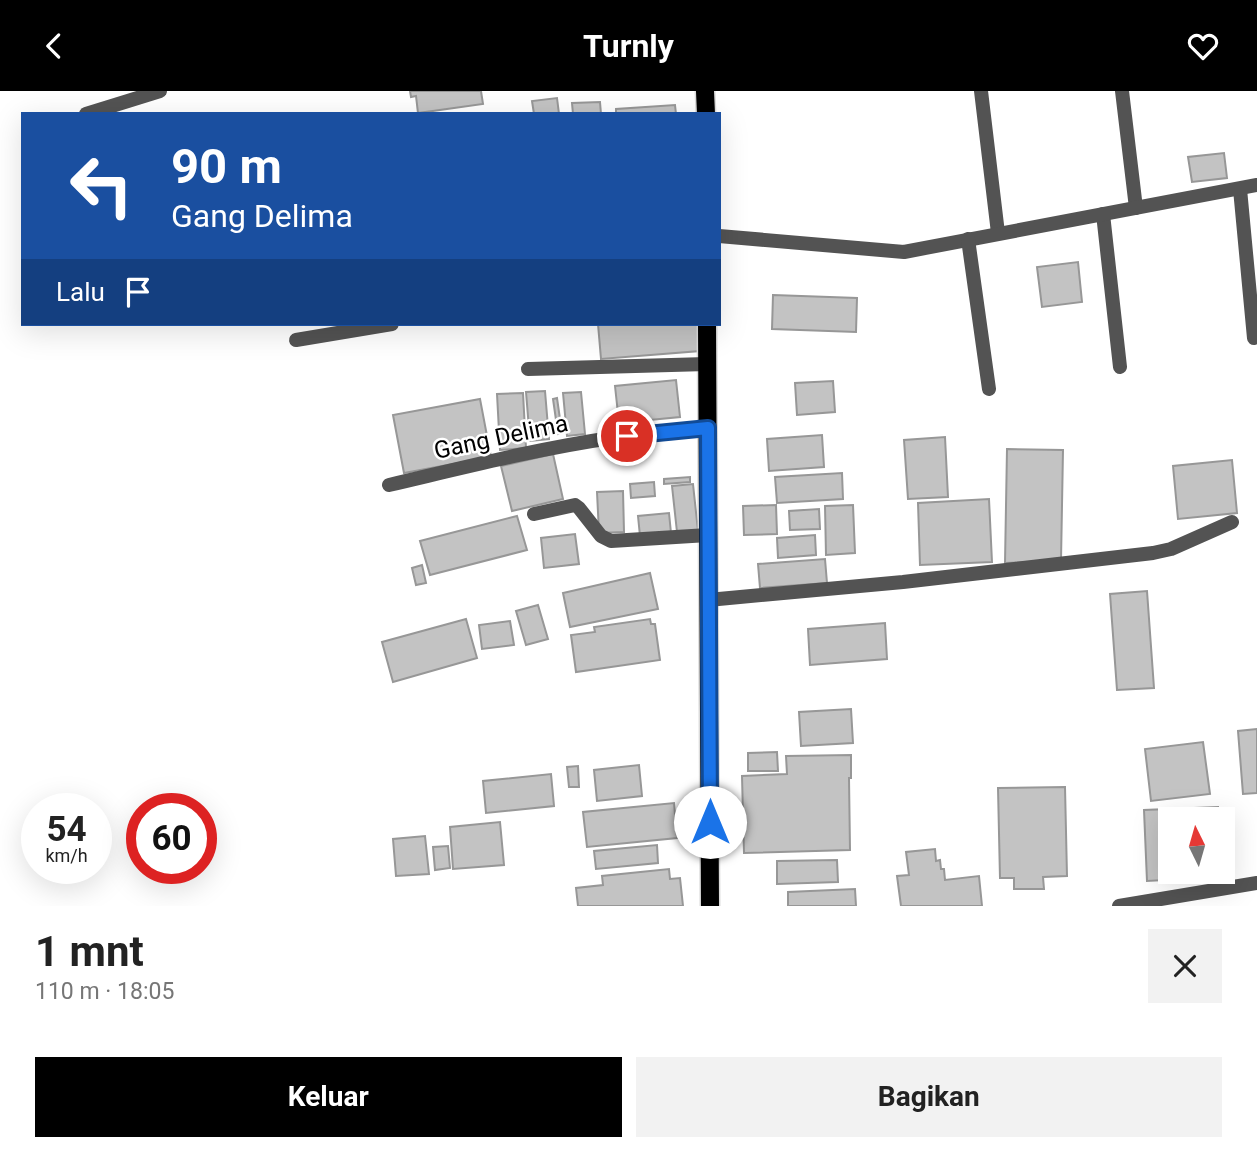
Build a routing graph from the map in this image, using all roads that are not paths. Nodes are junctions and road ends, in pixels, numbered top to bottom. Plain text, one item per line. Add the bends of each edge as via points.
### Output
1 (160, 91) edge
2 (705, 91) edge
3 (981, 91) edge
4 (1122, 91) edge
5 (92, 112) edge
6 (706, 112) edge
7 (1257, 185) edge
8 (1240, 189) junction
9 (1136, 208) junction
10 (1103, 214) junction
11 (998, 233) junction
12 (721, 236) edge
13 (968, 239) junction
14 (379, 326) edge
15 (707, 326) edge
16 (1254, 338) dead end
17 (296, 339) dead end
18 (707, 364) junction
19 (1120, 367) dead end
20 (528, 369) dead end
21 (989, 389) dead end
22 (708, 428) junction
23 (389, 485) dead end
24 (534, 514) dead end
25 (1231, 522) dead end
26 (708, 535) junction
27 (708, 600) junction
28 (1257, 883) edge
29 (709, 906) edge
30 (1119, 906) edge

1 - 5 street
2 - 6 main road
3 - 11 street
4 - 9 street
7 - 8 street
8 - 9 street
8 - 16 street
9 - 10 street
10 - 11 street
10 - 19 street
11 - 13 street
12 - 13 street via 904,252
13 - 21 street
14 - 17 street
15 - 18 main road
18 - 20 street
18 - 22 main road
22 - 23 street, Gang Delima via 562,446
22 - 26 main road
24 - 26 street via 575,505 601,536 611,541
25 - 27 street via 1153,553
26 - 27 main road
27 - 29 main road
28 - 30 street

